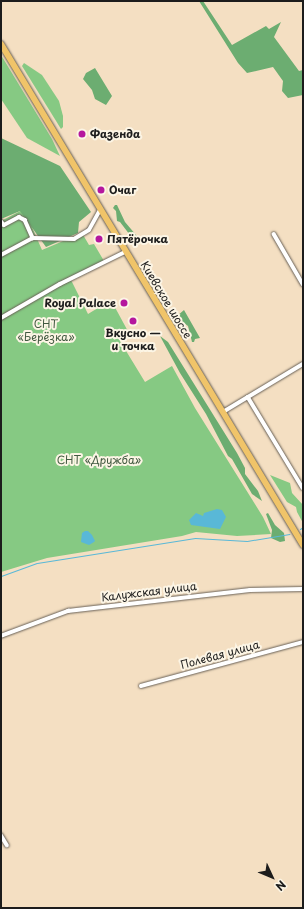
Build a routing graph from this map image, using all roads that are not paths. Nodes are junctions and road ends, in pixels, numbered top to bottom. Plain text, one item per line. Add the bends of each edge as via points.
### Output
1 (1, 44) edge
2 (100, 210) junction
3 (1, 221) edge
4 (3, 225) edge
5 (274, 234) dead end
6 (33, 238) junction
7 (126, 252) junction
8 (1, 255) edge
9 (303, 284) edge
10 (1, 318) edge
11 (303, 364) edge
12 (248, 397) junction
13 (222, 412) junction
14 (303, 488) edge
15 (303, 545) edge
16 (303, 589) edge
17 (1, 636) edge
18 (303, 642) edge
19 (141, 686) dead end
20 (1, 835) edge
21 (7, 845) dead end

1 - 2 highway, Киевское шоссе
2 - 6 street via 89,230 74,239
2 - 7 highway, Киевское шоссе
3 - 4 street
4 - 6 street via 19,217 25,220
5 - 9 street
6 - 8 street
7 - 10 street via 60,284
7 - 13 highway, Киевское шоссе
11 - 12 street
12 - 13 street
12 - 14 street
13 - 15 highway, Киевское шоссе
16 - 17 street, Калужская улица via 250,590 68,611
18 - 19 street, Полевая улица
20 - 21 street

